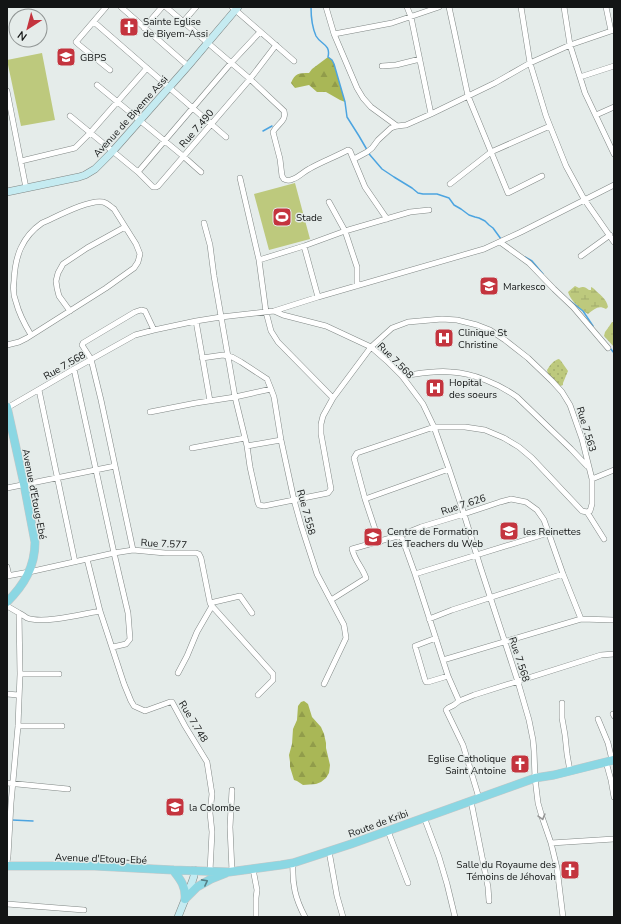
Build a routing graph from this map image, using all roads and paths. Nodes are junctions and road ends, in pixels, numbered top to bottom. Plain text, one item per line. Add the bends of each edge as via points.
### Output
1 (106, 7) edge
2 (121, 7) edge
3 (162, 7) edge
4 (166, 7) edge
5 (196, 7) edge
6 (326, 7) edge
7 (407, 7) edge
8 (439, 7) edge
9 (448, 7) edge
10 (521, 7) edge
11 (564, 7) edge
12 (606, 7) edge
13 (235, 8) edge
14 (411, 17) junction
15 (94, 22) junction
16 (183, 22) junction
17 (144, 28) junction
18 (613, 30) edge
19 (260, 32) junction
20 (334, 34) junction
21 (208, 43) junction
22 (276, 45) junction
23 (570, 45) junction
24 (420, 59) junction
25 (294, 61) dead end
26 (231, 63) junction
27 (530, 63) junction
28 (188, 66) junction
29 (382, 66) dead end
30 (614, 66) edge
31 (147, 68) junction
32 (110, 70) dead end
33 (580, 77) junction
34 (250, 79) junction
35 (97, 85) dead end
36 (170, 87) junction
37 (7, 91) edge
38 (468, 96) junction
39 (117, 102) junction
40 (193, 107) junction
41 (614, 107) edge
42 (431, 114) junction
43 (596, 115) junction
44 (70, 116) dead end
45 (140, 121) junction
46 (212, 124) junction
47 (397, 126) junction
48 (550, 126) junction
49 (90, 133) junction
50 (226, 137) dead end
51 (164, 141) junction
52 (112, 152) junction
53 (491, 152) junction
54 (614, 154) edge
55 (183, 156) junction
56 (354, 160) junction
57 (21, 161) junction
58 (138, 172) junction
59 (201, 172) dead end
60 (542, 176) dead end
61 (240, 178) dead end
62 (450, 184) dead end
63 (614, 185) edge
64 (26, 188) junction
65 (7, 192) edge
66 (584, 199) junction
67 (329, 202) dead end
68 (429, 210) dead end
69 (387, 219) junction
70 (204, 223) dead end
71 (125, 227) junction
72 (346, 231) junction
73 (610, 235) junction
74 (500, 242) junction
75 (614, 242) edge
76 (304, 246) junction
77 (582, 256) dead end
78 (259, 260) junction
79 (14, 274) junction
80 (7, 275) edge
81 (357, 286) junction
82 (318, 297) junction
83 (70, 311) junction
84 (274, 311) junction
85 (266, 312) junction
86 (221, 317) junction
87 (196, 321) junction
88 (154, 330) junction
89 (31, 335) junction
90 (7, 345) edge
91 (371, 347) junction
92 (608, 348) dead end
93 (228, 356) junction
94 (202, 358) junction
95 (92, 359) junction
96 (74, 369) junction
97 (402, 376) junction
98 (271, 389) junction
99 (38, 390) junction
100 (235, 397) junction
101 (333, 398) junction
102 (210, 400) junction
103 (7, 407) edge
104 (150, 412) dead end
105 (434, 427) junction
106 (245, 438) junction
107 (281, 440) junction
108 (247, 446) junction
109 (192, 448) dead end
110 (115, 466) junction
111 (588, 467) junction
112 (449, 469) junction
113 (96, 470) junction
114 (614, 470) edge
115 (57, 478) junction
116 (592, 479) junction
117 (24, 484) junction
118 (7, 488) edge
119 (365, 499) junction
120 (294, 500) junction
121 (587, 512) junction
122 (464, 514) junction
123 (548, 533) junction
124 (400, 535) junction
125 (604, 539) dead end
126 (379, 541) junction
127 (133, 550) junction
128 (114, 553) junction
129 (476, 555) junction
130 (87, 559) junction
131 (75, 562) junction
132 (7, 567) edge
133 (29, 572) junction
134 (415, 574) junction
135 (563, 574) junction
136 (8, 576) edge
137 (490, 598) junction
138 (331, 600) junction
139 (7, 602) edge
140 (211, 605) junction
141 (7, 606) edge
142 (100, 610) junction
143 (19, 613) junction
144 (252, 613) dead end
145 (581, 618) junction
146 (429, 619) junction
147 (614, 620) edge
148 (436, 638) junction
149 (504, 641) junction
150 (113, 647) junction
151 (614, 654) edge
152 (443, 660) junction
153 (20, 674) junction
154 (58, 674) dead end
155 (178, 674) dead end
156 (448, 676) junction
157 (518, 682) junction
158 (324, 684) dead end
159 (7, 694) edge
160 (18, 695) junction
161 (258, 695) dead end
162 (458, 701) junction
163 (562, 703) dead end
164 (598, 719) dead end
165 (18, 726) junction
166 (62, 726) dead end
167 (611, 761) edge
168 (570, 771) junction
169 (535, 778) junction
170 (7, 783) edge
171 (13, 783) junction
172 (68, 789) dead end
173 (232, 790) dead end
174 (614, 797) edge
175 (475, 800) junction
176 (424, 817) junction
177 (388, 831) junction
178 (614, 839) edge
179 (551, 843) junction
180 (329, 851) junction
181 (7, 862) edge
182 (293, 863) junction
183 (7, 866) edge
184 (253, 869) junction
185 (173, 870) junction
186 (194, 870) junction
187 (210, 871) junction
188 (230, 872) junction
189 (408, 883) dead end
190 (185, 899) junction
191 (489, 901) dead end
192 (7, 904) edge
193 (84, 910) dead end
194 (178, 917) edge
195 (256, 917) edge
196 (305, 917) edge
197 (344, 917) edge
198 (455, 917) edge
199 (562, 917) edge

1 - 15 street
2 - 17 street
3 - 17 street
4 - 16 street
5 - 16 street
6 - 20 street
7 - 14 street
8 - 14 street
9 - 38 street
10 - 27 street
11 - 23 street
12 - 18 street
13 - 19 street
13 - 21 main road, Avenue de Biyeme Assi
14 - 20 street
14 - 24 street
15 - 31 street
15 - 32 street via 76,42
16 - 21 street
17 - 28 street
18 - 23 street
19 - 22 street
19 - 26 street
20 - 47 street via 363,98
21 - 26 street
21 - 28 main road, Avenue de Biyeme Assi
22 - 25 street
22 - 34 street, Rue 7.490
23 - 27 street
23 - 33 street
24 - 29 street
24 - 42 street
26 - 34 street
26 - 40 street
27 - 38 street
27 - 48 street
28 - 36 main road, Avenue de Biyeme Assi
30 - 33 street
31 - 36 street
31 - 39 street
33 - 43 street
34 - 46 street, Rue 7.490
34 - 56 street via 284,111 284,118 273,132 284,179 288,181 295,178 348,150
35 - 39 street
36 - 40 street
36 - 45 main road, Avenue de Biyeme Assi
37 - 57 street
38 - 42 street
38 - 53 street
39 - 45 street
39 - 49 street
40 - 46 street
40 - 51 street
41 - 43 street
42 - 47 street via 406,125
43 - 54 street
44 - 49 street, Rue 7.490
45 - 51 street
45 - 52 main road, Avenue de Biyeme Assi
46 - 50 street
46 - 55 street, Rue 7.490
47 - 56 street via 387,131 372,148
48 - 53 street
48 - 66 street via 566,166
49 - 52 street, Rue 7.490
49 - 57 street via 75,148
51 - 55 street
51 - 58 street
52 - 58 street, Rue 7.490
52 - 64 main road, Avenue de Biyeme Assi via 85,175
53 - 60 street via 508,193
53 - 62 street
55 - 58 street, Rue 7.490 via 156,187
55 - 59 street
56 - 69 street via 365,187
57 - 64 street
61 - 78 street
63 - 66 street
64 - 65 main road, Avenue de Biyeme Assi
66 - 73 street
66 - 74 street
67 - 72 street
68 - 69 street via 410,212
69 - 72 street
70 - 86 street
71 - 79 street via 114,209 104,202 86,204 36,227 18,252
71 - 83 street via 140,254 138,262 134,268
71 - 83 street via 63,264 58,273 56,288
72 - 76 street
72 - 81 street via 357,267
73 - 75 street
73 - 77 street
74 - 81 street
74 - 92 street via 529,263 573,307
76 - 78 street
76 - 82 street
78 - 85 street
79 - 80 street
79 - 89 street via 13,292 20,314
81 - 82 street
82 - 84 street
83 - 89 street
84 - 85 street, Rue 7.568
84 - 91 street, Rue 7.568 via 326,326
85 - 86 street, Rue 7.568
85 - 101 street via 271,331 278,342
86 - 87 street, Rue 7.568
86 - 93 street
87 - 88 street, Rue 7.568
87 - 94 street
88 - 95 street, Rue 7.568 via 135,336
88 - 95 street via 145,311 134,312 83,343
89 - 90 street
91 - 97 street, Rue 7.568
91 - 101 street, Rue 7.563
91 - 111 street, Rue 7.563 via 392,328 408,322 457,320 490,330 528,358 562,392 570,405 582,439
93 - 94 street
93 - 98 street, Rue 7.558 via 266,379
93 - 100 street
94 - 102 street
95 - 96 street, Rue 7.568
95 - 110 street
96 - 99 street, Rue 7.568
96 - 113 street
97 - 105 street, Rue 7.568 via 423,404
97 - 111 street via 451,372 473,376 501,386 517,397
98 - 100 street
98 - 107 street, Rue 7.558
99 - 103 street, Rue 7.568
99 - 115 street
100 - 102 street
100 - 106 street
101 - 120 street, Rue 7.563 via 323,416 321,434 331,489 328,493
102 - 104 street
103 - 117 main road, Avenue d'Etoug-Ebé
105 - 112 street, Rue 7.568
105 - 119 street via 357,453 354,458
105 - 121 street via 485,430 504,438 532,458 582,511
106 - 108 street
106 - 109 street
107 - 108 street
107 - 120 street, Rue 7.558
108 - 120 street via 259,505
110 - 113 street
110 - 127 street
111 - 116 street, Rue 7.563
112 - 119 street
112 - 122 street, Rue 7.568
113 - 115 street
113 - 128 street
114 - 116 street
115 - 117 street
115 - 131 street
116 - 121 street, Rue 7.563 via 592,504 590,511
117 - 118 street
117 - 133 main road, Avenue d'Etoug-Ebé via 35,542
119 - 126 street
120 - 138 street, Rue 7.558 via 317,574
121 - 125 street
122 - 123 street, Rue 7.626 via 511,499 526,502 537,510 544,520
122 - 124 street, Rue 7.626
122 - 129 street, Rue 7.568
123 - 129 street
123 - 135 street, Rue 7.626
124 - 126 street, Rue 7.626
124 - 134 street
126 - 138 street, Rue 7.626 via 352,549 354,558 366,578
127 - 128 street, Rue 7.577
127 - 140 street, Rue 7.577 via 199,554
128 - 130 street, Rue 7.577
128 - 150 street via 128,613 130,639 126,644
129 - 134 street
129 - 137 street, Rue 7.568
130 - 131 street, Rue 7.577
130 - 142 street, Rue 7.748
131 - 133 street, Rue 7.577
132 - 136 street
133 - 136 street, Rue 7.577
133 - 139 main road, Avenue d'Etoug-Ebé
134 - 146 street
135 - 137 street
135 - 145 street, Rue 7.626
137 - 146 street
137 - 149 street, Rue 7.568
138 - 158 street, Rue 7.558 via 344,626 346,638
140 - 144 street via 240,596
140 - 155 street
140 - 161 street via 274,674 273,680
141 - 143 street
142 - 143 street via 64,618 35,620
142 - 150 street, Rue 7.748
143 - 153 street
145 - 147 street
145 - 149 street
146 - 148 street
148 - 152 street
148 - 156 street via 415,646 425,680 428,682
149 - 152 street
149 - 157 street, Rue 7.568
150 - 187 street, Rue 7.748 via 124,684 134,706 145,711 172,702 207,762 212,794
151 - 157 street via 601,655
152 - 156 street
153 - 154 street
153 - 160 street
156 - 162 street
157 - 162 street
157 - 169 street, Rue 7.568 via 532,733
159 - 160 street
160 - 165 street
162 - 175 street via 446,710 463,745
163 - 168 street
164 - 167 street via 608,743
165 - 166 street
165 - 171 street
167 - 168 main road, Route de Kribi
167 - 174 street
168 - 169 main road, Route de Kribi
169 - 175 main road, Route de Kribi
169 -> 179 street, Rue 7.568 via 538,803
170 - 171 street
171 - 172 street
171 - 181 street
173 - 188 street
175 - 176 main road, Route de Kribi
175 - 191 street
176 - 177 main road, Route de Kribi
176 - 198 street via 439,857
177 - 180 main road, Route de Kribi
177 - 189 street
178 - 179 street
179 - 199 street, Rue 7.568 via 557,868
180 - 182 main road, Route de Kribi
180 - 197 street
182 - 184 main road, Route de Kribi
182 - 196 street via 296,899
183 - 185 main road, Avenue d'Etoug-Ebé via 95,866
184 - 188 main road, Route de Kribi
184 - 195 street via 257,890
185 - 186 main road, Avenue d'Etoug-Ebé
185 - 190 main road via 184,887
186 - 187 main road, Route de Kribi
186 - 190 main road
187 - 188 main road, Route de Kribi
190 -> 188 main road via 203,883
190 - 194 main road
192 - 193 street

